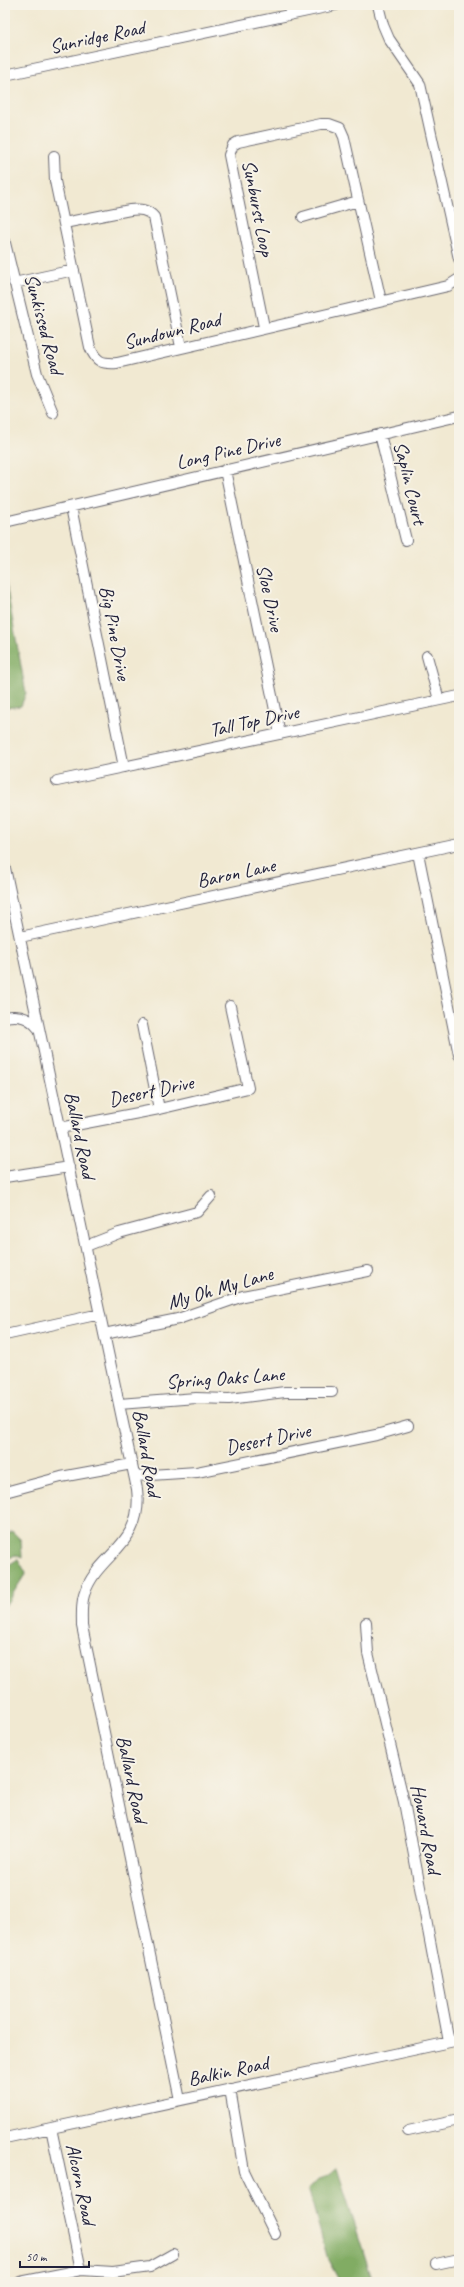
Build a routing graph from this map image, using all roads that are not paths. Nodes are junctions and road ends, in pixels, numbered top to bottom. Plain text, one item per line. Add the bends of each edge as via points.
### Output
1 (336, 5) edge
2 (378, 5) edge
3 (5, 75) edge
4 (54, 156) dead end
5 (358, 201) junction
6 (303, 217) dead end
7 (64, 223) junction
8 (5, 243) edge
9 (459, 259) edge
10 (74, 270) junction
11 (459, 279) edge
12 (14, 283) junction
13 (381, 301) junction
14 (264, 327) junction
15 (181, 347) junction
16 (53, 413) dead end
17 (459, 416) edge
18 (380, 434) junction
19 (225, 470) junction
20 (71, 506) junction
21 (5, 522) edge
22 (406, 540) dead end
23 (427, 656) dead end
24 (459, 696) edge
25 (439, 700) junction
26 (280, 734) junction
27 (124, 767) junction
28 (57, 781) dead end
29 (459, 844) edge
30 (418, 853) junction
31 (6, 873) edge
32 (20, 937) junction
33 (230, 1006) dead end
34 (5, 1017) edge
35 (142, 1025) dead end
36 (38, 1028) junction
37 (459, 1056) edge
38 (159, 1109) junction
39 (60, 1128) junction
40 (69, 1167) junction
41 (5, 1176) edge
42 (211, 1196) dead end
43 (86, 1246) junction
44 (368, 1271) dead end
45 (100, 1314) junction
46 (104, 1334) junction
47 (5, 1335) edge
48 (332, 1392) dead end
49 (119, 1404) junction
50 (408, 1426) dead end
51 (132, 1464) junction
52 (135, 1476) junction
53 (5, 1492) edge
54 (366, 1624) dead end
55 (454, 2041) edge
56 (230, 2089) junction
57 (180, 2100) junction
58 (459, 2120) edge
59 (51, 2128) junction
60 (408, 2131) dead end
61 (5, 2138) edge
62 (275, 2234) dead end
63 (173, 2254) dead end
64 (459, 2259) edge
65 (436, 2264) dead end
66 (81, 2270) junction
67 (20, 2282) edge

1 - 3 street, Sunridge Road
2 - 9 street via 389,39 420,84
4 - 7 street, Sundown Road via 55,181
5 - 6 street
5 - 13 street, Sunburst Loop
5 - 14 street, Sunburst Loop via 344,137 337,126 321,124 233,145 229,155
7 - 10 street, Sundown Road
7 - 15 street via 141,209 154,217
8 - 12 street, Sunkissed Road
10 - 12 street
10 - 15 street, Sundown Road via 90,347 100,362 117,362
11 - 13 street, Sundown Road via 448,286
12 - 16 street, Sunkissed Road via 37,374
13 - 14 street, Sundown Road
14 - 15 street, Sundown Road
17 - 18 street, Long Pine Drive
18 - 19 street, Long Pine Drive
18 - 22 street, Saplin Court
19 - 20 street, Long Pine Drive
19 - 26 street, Sloe Drive
20 - 21 street, Long Pine Drive
20 - 27 street, Big Pine Drive
23 - 25 street
24 - 25 street, Tall Top Drive
25 - 26 street, Tall Top Drive
26 - 27 street, Tall Top Drive
27 - 28 street, Tall Top Drive
29 - 30 street, Baron Lane
30 - 32 street, Baron Lane
30 - 37 street
31 - 32 street, Ballard Road
32 - 36 street, Ballard Road
33 - 38 street, Desert Drive via 248,1088
34 - 36 street via 22,1016 33,1021
35 - 38 street
36 - 39 street, Ballard Road
38 - 39 street, Desert Drive
39 - 40 street, Ballard Road
40 - 41 street
40 - 43 street, Ballard Road
42 - 43 street via 197,1212
43 - 45 street, Ballard Road
44 - 46 street, My Oh My Lane via 243,1296 178,1319
45 - 46 street, Ballard Road
45 - 47 street
46 - 49 street, Ballard Road
48 - 49 street, Spring Oaks Lane via 285,1392 229,1399 196,1398
49 - 51 street, Ballard Road
50 - 52 street, Desert Drive via 197,1472
51 - 52 street, Ballard Road
51 - 53 street via 61,1477
52 - 57 street, Ballard Road via 139,1503 136,1521 128,1536 87,1588 81,1609 82,1626
54 - 55 street, Howard Road via 368,1653 404,1802
55 - 56 street, Balkin Road
56 - 57 street, Balkin Road
56 - 62 street via 244,2171
57 - 59 street, Balkin Road
58 - 60 street
59 - 61 street, Balkin Road
59 - 66 street, Alcorn Road
63 - 66 street via 150,2267 113,2272
64 - 65 street
66 - 67 street

